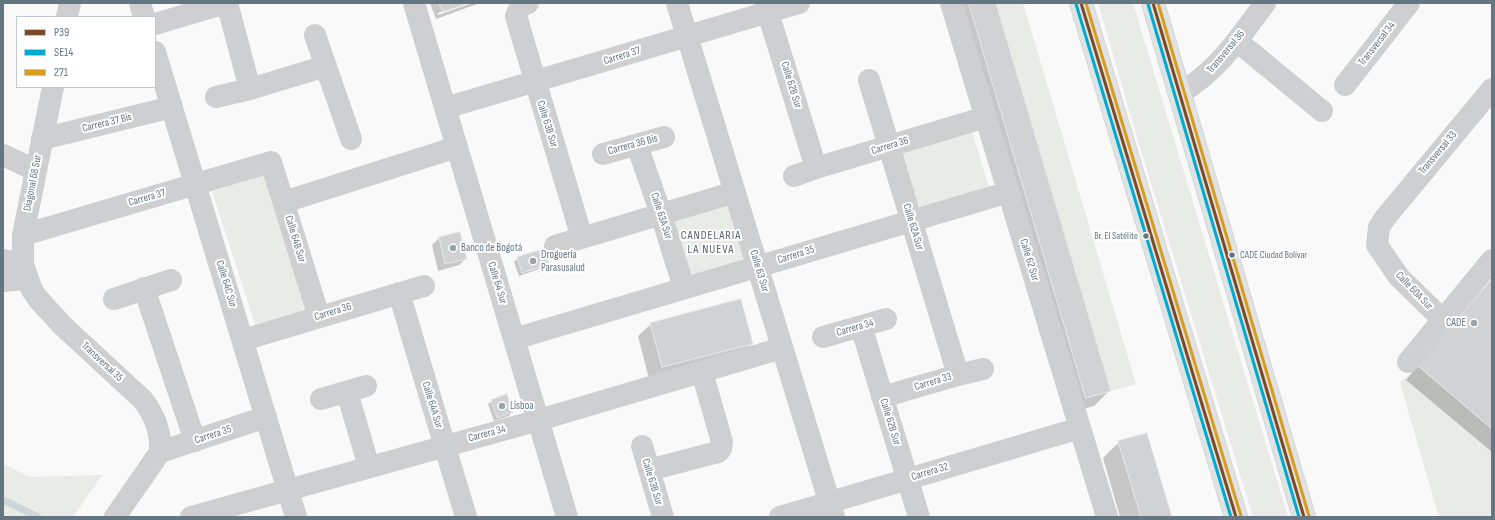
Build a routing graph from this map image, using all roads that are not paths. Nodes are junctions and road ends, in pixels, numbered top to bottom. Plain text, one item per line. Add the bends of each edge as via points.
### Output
1 (70, 3) edge
2 (140, 3) edge
3 (226, 3) edge
4 (414, 3) edge
5 (677, 3) edge
6 (799, 3) edge
7 (951, 3) edge
8 (1081, 3) edge
9 (1153, 3) edge
10 (1265, 3) edge
11 (1408, 3) edge
12 (523, 6) edge
13 (767, 8) edge
14 (67, 16) edge
15 (144, 16) edge
16 (156, 24) edge
17 (315, 35) dead end
18 (687, 36) junction
19 (1237, 41) junction
20 (156, 55) edge
21 (326, 66) junction
22 (869, 80) dead end
23 (534, 82) junction
24 (1346, 85) dead end
25 (53, 88) edge
26 (250, 89) junction
27 (1492, 89) edge
28 (1180, 93) junction
29 (216, 97) dead end
30 (172, 107) junction
31 (445, 108) junction
32 (1322, 111) dead end
33 (986, 117) junction
34 (664, 137) dead end
35 (351, 139) dead end
36 (42, 140) junction
37 (637, 145) junction
38 (889, 146) junction
39 (457, 147) junction
40 (602, 154) dead end
41 (3, 155) edge
42 (271, 162) joint
43 (816, 168) junction
44 (35, 170) junction
45 (794, 176) dead end
46 (195, 184) junction
47 (735, 192) junction
48 (1009, 192) junction
49 (284, 202) junction
50 (661, 214) junction
51 (1385, 218) joint
52 (911, 221) junction
53 (23, 235) junction
54 (582, 238) junction
55 (556, 246) dead end
56 (1492, 260) edge
57 (758, 266) junction
58 (18, 268) edge
59 (172, 280) dead end
60 (3, 281) edge
61 (424, 286) dead end
62 (144, 288) junction
63 (684, 288) junction
64 (399, 292) junction
65 (114, 299) dead end
66 (319, 317) junction
67 (886, 319) dead end
68 (1443, 320) junction
69 (861, 326) junction
70 (824, 337) dead end
71 (514, 339) junction
72 (243, 340) junction
73 (782, 348) junction
74 (1408, 362) dead end
75 (983, 369) dead end
76 (702, 372) junction
77 (958, 375) junction
78 (882, 397) junction
79 (321, 398) dead end
80 (266, 417) junction
81 (538, 420) junction
82 (1080, 428) junction
83 (196, 440) junction
84 (444, 445) junction
85 (642, 446) dead end
86 (160, 452) junction
87 (369, 466) junction
88 (649, 470) junction
89 (907, 479) junction
90 (288, 490) junction
91 (832, 510) edge
92 (115, 517) edge
93 (191, 517) edge
94 (296, 517) edge
95 (466, 517) edge
96 (567, 517) edge
97 (663, 517) edge
98 (780, 517) edge
99 (919, 517) edge
100 (1107, 517) edge
101 (1236, 517) edge
102 (1304, 517) edge

1 - 14 street
2 - 15 street
3 - 16 street
3 - 26 street
4 - 31 street, Calle 64 Sur
5 - 18 street, Calle 63 Sur
6 - 13 street, Carrera 37
7 - 33 street, Calle 62 Sur
8 - 101 main road
9 - 28 main road
10 - 19 street, Transversal 36
11 - 24 street, Transversal 34
12 - 23 street, Calle 63B Sur via 516,16
13 - 18 street, Carrera 37
13 - 43 street, Calle 62B Sur
17 - 21 street
18 - 23 street, Carrera 37
18 - 47 street, Calle 63 Sur
19 - 28 street, Transversal 36 via 1210,73
19 - 32 street
20 - 30 street, Calle 64C Sur
21 - 26 street
21 - 35 street
22 - 38 street, Calle 62A Sur
23 - 31 street, Carrera 37
23 - 54 street, Calle 63B Sur
25 - 36 street, Diagonal 68 Sur
26 - 29 street
27 - 51 street, Transversal 33
28 - 102 main road
30 - 36 street, Carrera 37 Bis
30 - 46 street, Calle 64C Sur
31 - 39 street, Calle 64 Sur
33 - 38 street, Carrera 36
33 - 48 street, Calle 62 Sur
34 - 37 street, Carrera 36 Bis
36 - 44 street, Diagonal 68 Sur
37 - 40 street, Carrera 36 Bis
37 - 50 street, Calle 63A Sur
38 - 43 street, Carrera 36
38 - 52 street, Calle 62A Sur
39 - 49 street
39 - 71 street, Calle 64 Sur
41 - 44 street
42 - 46 street, Carrera 37
42 - 49 street, Calle 64B Sur
43 - 45 street, Carrera 36
44 - 53 street, Diagonal 68 Sur
46 - 53 street, Carrera 37
46 - 72 street, Calle 64C Sur
47 - 50 street
47 - 57 street, Calle 63 Sur
48 - 52 street, Carrera 35
48 - 82 street, Calle 62 Sur
49 - 66 street, Calle 64B Sur
50 - 54 street
50 - 63 street, Calle 63A Sur
51 - 68 street, Calle 60A Sur via 1379,227 1377,245 1399,277
52 - 57 street, Carrera 35
52 - 77 street, Calle 62A Sur
53 - 58 street, Diagonal 68 Sur
54 - 55 street
56 - 68 street
57 - 63 street, Carrera 35
57 - 73 street, Calle 63 Sur
58 - 60 street
58 - 86 street, Transversal 35 via 38,299 63,326 143,400 158,426
59 - 62 street
61 - 64 street, Carrera 36
62 - 65 street
62 - 83 street
63 - 71 street, Carrera 35
64 - 66 street, Carrera 36
64 - 84 street, Calle 64A Sur
66 - 72 street, Carrera 36
67 - 69 street, Carrera 34
68 - 74 street
69 - 70 street, Carrera 34
69 - 78 street, Calle 62B Sur
71 - 81 street, Calle 64 Sur
72 - 80 street, Calle 64C Sur
73 - 76 street, Carrera 34
73 - 91 street, Calle 63 Sur
75 - 77 street, Carrera 33
76 - 81 street, Carrera 34
76 - 88 street via 722,442 721,449 718,452
77 - 78 street, Carrera 33
78 - 89 street, Calle 62B Sur
79 - 87 street via 356,389
80 - 83 street, Carrera 35
80 - 90 street, Calle 64C Sur
81 - 84 street, Carrera 34
81 - 96 street, Calle 64 Sur
82 - 89 street, Carrera 32
82 - 100 street, Calle 62 Sur
83 - 86 street, Carrera 35
84 - 87 street, Carrera 34
84 - 95 street, Calle 64A Sur
85 - 88 street, Calle 63B Sur
86 - 92 street
87 - 90 street, Carrera 34
88 - 97 street, Calle 63B Sur
89 - 91 street, Carrera 32
89 - 99 street, Calle 62B Sur
90 - 93 street, Carrera 34
90 - 94 street, Calle 64C Sur
91 - 98 street, Carrera 32

